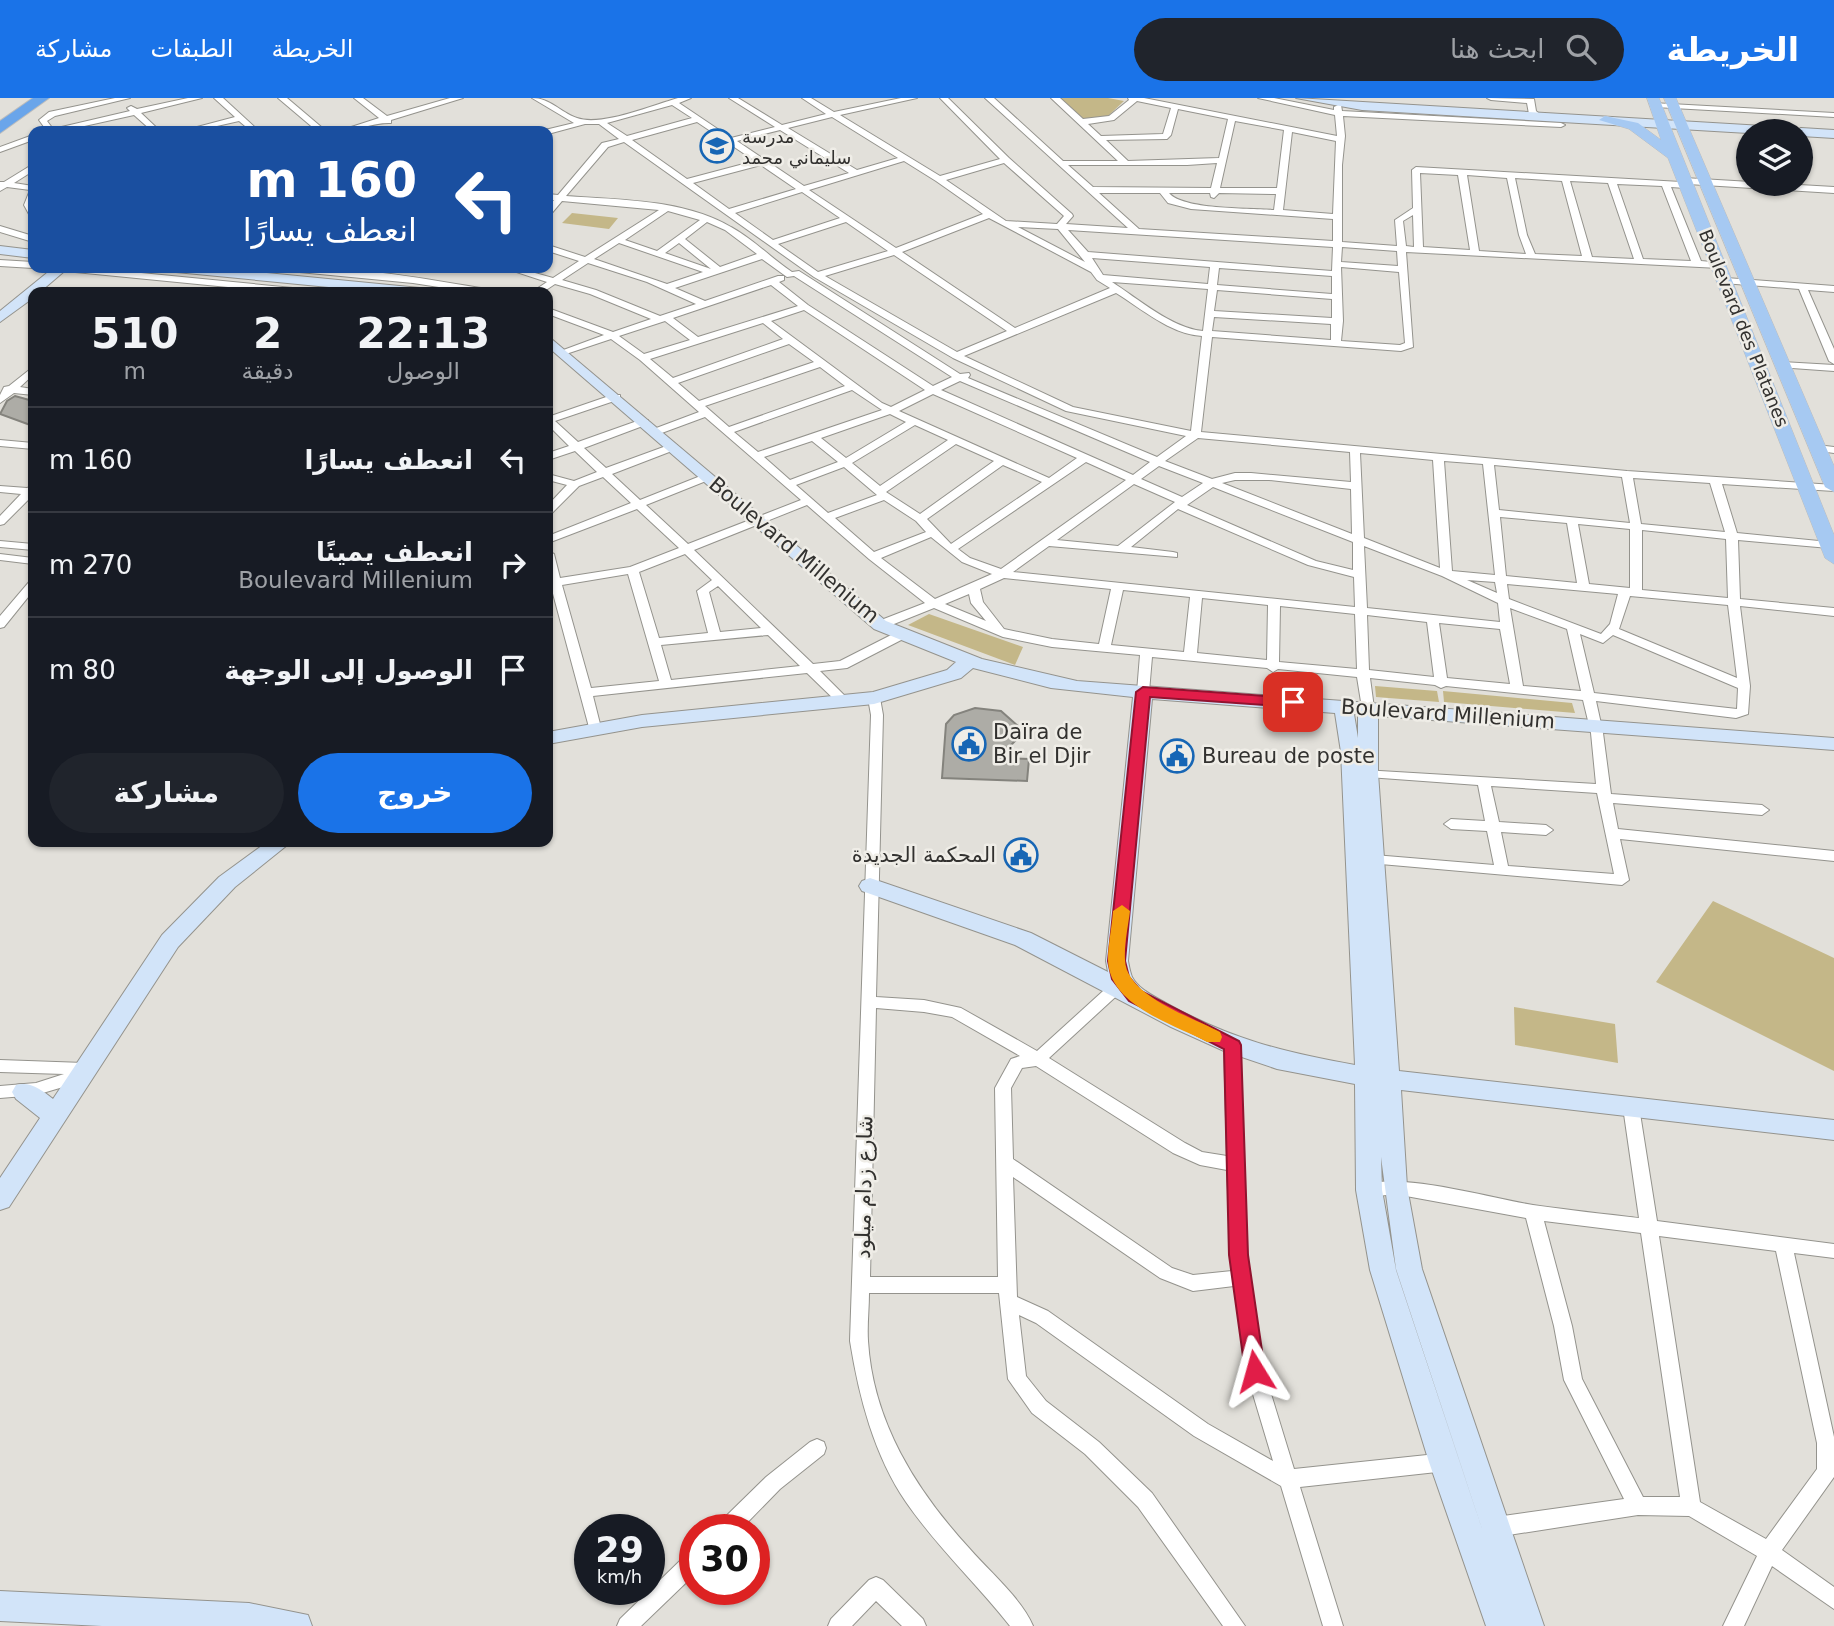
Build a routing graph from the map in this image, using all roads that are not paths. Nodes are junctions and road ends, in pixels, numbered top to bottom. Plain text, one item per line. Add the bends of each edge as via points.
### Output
1 (17, 98) edge
2 (42, 98) edge
3 (198, 98) edge
4 (218, 98) edge
5 (282, 98) edge
6 (358, 98) edge
7 (459, 98) edge
8 (554, 98) edge
9 (687, 98) edge
10 (733, 98) edge
11 (806, 98) edge
12 (877, 98) edge
13 (914, 98) edge
14 (944, 98) edge
15 (989, 98) edge
16 (1055, 98) edge
17 (1134, 98) edge
18 (1262, 98) edge
19 (1302, 98) edge
20 (1491, 98) edge
21 (124, 99) edge
22 (538, 100) edge
23 (440, 101) edge
24 (673, 102) junction
25 (1663, 102) edge
26 (887, 103) junction
27 (1175, 107) junction
28 (1338, 108) junction
29 (136, 112) junction
30 (834, 114) junction
31 (1834, 115) edge
32 (1538, 116) junction
33 (240, 118) junction
34 (1232, 118) junction
35 (697, 119) junction
36 (4, 120) edge
37 (1605, 120) junction
38 (388, 121) junction
39 (601, 121) junction
40 (1081, 122) junction
41 (582, 123) junction
42 (1561, 125) dead end
43 (1661, 125) junction
44 (48, 126) edge
45 (74, 126) edge
46 (151, 126) edge
47 (207, 126) edge
48 (249, 126) edge
49 (316, 126) edge
50 (366, 126) edge
51 (1680, 126) junction
52 (781, 128) junction
53 (1288, 129) junction
54 (1736, 129) edge
55 (553, 131) edge
56 (1813, 133) edge
57 (1834, 134) edge
58 (0, 137) edge
59 (28, 138) edge
60 (623, 138) junction
61 (1098, 138) junction
62 (1340, 139) junction
63 (728, 141) junction
64 (0, 150) edge
65 (1673, 155) junction
66 (906, 158) junction
67 (1006, 160) junction
68 (1223, 160) junction
69 (761, 162) junction
70 (1061, 163) junction
71 (1126, 163) junction
72 (28, 171) edge
73 (1462, 171) junction
74 (856, 173) junction
75 (1510, 174) junction
76 (1565, 177) junction
77 (939, 179) junction
78 (1611, 180) junction
79 (687, 182) junction
80 (1704, 182) junction
81 (1665, 183) junction
82 (1684, 183) junction
83 (1, 186) edge
84 (28, 189) edge
85 (1161, 189) junction
86 (1216, 189) junction
87 (802, 190) junction
88 (1091, 190) junction
89 (1834, 190) edge
90 (1279, 191) junction
91 (553, 197) edge
92 (559, 198) junction
93 (553, 206) edge
94 (1210, 207) junction
95 (666, 209) junction
96 (1417, 209) junction
97 (728, 212) junction
98 (1278, 212) junction
99 (989, 215) junction
100 (1338, 217) junction
101 (706, 219) junction
102 (847, 219) junction
103 (1004, 223) junction
104 (1060, 226) junction
105 (0, 229) edge
106 (1136, 231) junction
107 (28, 237) edge
108 (679, 239) junction
109 (617, 240) junction
110 (771, 243) junction
111 (1339, 244) junction
112 (1400, 248) junction
113 (553, 249) edge
114 (1419, 250) junction
115 (896, 251) junction
116 (660, 253) junction
117 (1475, 254) junction
118 (28, 255) edge
119 (1085, 255) junction
120 (761, 256) junction
121 (1532, 257) junction
122 (587, 259) junction
123 (1588, 260) junction
124 (1, 261) edge
125 (1640, 262) junction
126 (28, 264) edge
127 (1215, 264) junction
128 (1697, 264) junction
129 (1719, 265) junction
130 (1092, 269) junction
131 (1338, 269) junction
132 (1402, 269) junction
133 (715, 271) junction
134 (813, 272) junction
135 (58, 273) edge
136 (66, 273) edge
137 (128, 273) edge
138 (207, 273) edge
139 (351, 273) edge
140 (528, 273) edge
141 (793, 274) junction
142 (1100, 278) junction
143 (556, 280) junction
144 (772, 281) junction
145 (1726, 281) junction
146 (1747, 282) junction
147 (417, 286) edge
148 (1802, 286) junction
149 (44, 287) edge
150 (50, 287) edge
151 (286, 287) edge
152 (295, 287) edge
153 (545, 287) edge
154 (667, 287) junction
155 (1212, 288) junction
156 (1834, 289) edge
157 (1114, 290) junction
158 (1338, 296) junction
159 (28, 303) edge
160 (28, 303) edge
161 (702, 303) junction
162 (805, 306) junction
163 (553, 313) edge
164 (1210, 314) junction
165 (0, 317) edge
166 (661, 317) junction
167 (764, 320) junction
168 (1338, 321) junction
169 (0, 330) edge
170 (1013, 331) junction
171 (610, 334) junction
172 (1206, 334) junction
173 (697, 341) junction
174 (790, 341) junction
175 (1336, 343) junction
176 (555, 346) edge
177 (956, 356) junction
178 (643, 358) junction
179 (1834, 361) edge
180 (821, 363) junction
181 (1782, 365) junction
182 (1834, 368) edge
183 (982, 369) junction
184 (28, 375) edge
185 (960, 378) junction
186 (671, 382) junction
187 (851, 387) junction
188 (0, 388) edge
189 (12, 389) junction
190 (28, 391) edge
191 (936, 392) junction
192 (616, 397) junction
193 (0, 400) edge
194 (703, 409) junction
195 (890, 411) junction
196 (553, 418) edge
197 (1110, 419) junction
198 (913, 422) junction
199 (553, 425) edge
200 (650, 427) junction
201 (726, 431) junction
202 (1196, 434) junction
203 (813, 436) junction
204 (1101, 438) junction
205 (955, 440) junction
206 (0, 443) edge
207 (28, 446) edge
208 (576, 446) junction
209 (673, 447) junction
210 (1817, 449) junction
211 (1355, 450) junction
212 (1834, 450) edge
213 (553, 455) edge
214 (756, 456) junction
215 (1437, 457) junction
216 (1086, 458) junction
217 (1001, 461) junction
218 (1488, 461) junction
219 (1158, 462) junction
220 (845, 463) junction
221 (606, 473) junction
222 (1627, 474) junction
223 (708, 477) junction
224 (553, 478) edge
225 (1134, 480) junction
226 (1715, 480) junction
227 (1050, 482) junction
228 (575, 484) junction
229 (788, 484) junction
230 (1212, 484) junction
231 (1356, 486) junction
232 (1806, 486) junction
233 (1834, 487) edge
234 (0, 489) edge
235 (28, 491) edge
236 (883, 494) junction
237 (28, 495) edge
238 (808, 501) junction
239 (637, 503) junction
240 (1182, 504) junction
241 (553, 506) edge
242 (1495, 513) junction
243 (827, 517) junction
244 (919, 519) junction
245 (1572, 521) junction
246 (0, 522) edge
247 (758, 522) junction
248 (1636, 527) junction
249 (932, 533) junction
250 (1732, 536) junction
251 (553, 538) edge
252 (1048, 542) junction
253 (1358, 542) junction
254 (0, 544) edge
255 (28, 547) edge
256 (688, 550) junction
257 (951, 550) junction
258 (1120, 550) junction
259 (1832, 552) edge
260 (1173, 555) dead end
261 (0, 557) edge
262 (873, 557) junction
263 (28, 560) edge
264 (553, 568) edge
265 (633, 570) junction
266 (1002, 574) junction
267 (1446, 574) junction
268 (1360, 575) junction
269 (719, 580) junction
270 (1501, 580) junction
271 (558, 582) junction
272 (1118, 586) junction
273 (974, 588) junction
274 (1584, 588) junction
275 (28, 590) edge
276 (1630, 593) junction
277 (1196, 595) junction
278 (1503, 601) junction
279 (933, 603) junction
280 (1274, 603) junction
281 (1734, 603) junction
282 (0, 605) edge
283 (14, 607) junction
284 (1361, 612) junction
285 (1834, 612) edge
286 (1433, 619) junction
287 (0, 624) edge
288 (880, 625) junction
289 (1506, 626) junction
290 (1572, 627) junction
291 (771, 631) junction
292 (1613, 631) junction
293 (1003, 633) junction
294 (715, 636) junction
295 (908, 638) junction
296 (655, 642) junction
297 (1104, 648) junction
298 (1146, 653) junction
299 (1190, 658) junction
300 (964, 661) junction
301 (1273, 668) junction
302 (812, 669) junction
303 (990, 670) junction
304 (1363, 676) junction
305 (931, 677) junction
306 (666, 684) junction
307 (1441, 684) junction
308 (1744, 686) junction
309 (1517, 690) junction
310 (1143, 692) junction
311 (586, 693) junction
312 (1587, 696) junction
313 (874, 698) junction
314 (845, 703) junction
315 (1355, 707) junction
316 (1595, 725) junction
317 (595, 728) junction
318 (553, 737) edge
319 (1834, 744) edge
320 (1368, 773) junction
321 (1484, 782) junction
322 (1605, 793) junction
323 (1762, 810) dead end
324 (1451, 824) dead end
325 (1493, 825) junction
326 (1546, 830) dead end
327 (1613, 833) junction
328 (274, 847) edge
329 (1834, 856) edge
330 (1374, 860) junction
331 (1502, 871) junction
332 (870, 886) junction
333 (1127, 991) junction
334 (868, 1002) junction
335 (1232, 1045) junction
336 (1038, 1059) junction
337 (0, 1066) edge
338 (82, 1073) junction
339 (1377, 1077) junction
340 (12, 1092) edge
341 (1631, 1108) junction
342 (54, 1117) junction
343 (1834, 1130) edge
344 (1005, 1163) junction
345 (1235, 1164) junction
346 (1395, 1187) junction
347 (1369, 1190) junction
348 (0, 1199) edge
349 (1533, 1212) junction
350 (1651, 1228) junction
351 (1784, 1246) junction
352 (1834, 1251) edge
353 (1241, 1278) junction
354 (861, 1284) junction
355 (1008, 1294) junction
356 (817, 1448) dead end
357 (1472, 1461) junction
358 (1443, 1462) junction
359 (1286, 1479) junction
360 (1638, 1506) junction
361 (1691, 1507) junction
362 (742, 1514) edge
363 (1496, 1527) junction
364 (1769, 1552) junction
365 (679, 1575) edge
366 (1834, 1599) edge
367 (0, 1606) edge
368 (139, 1620) edge
369 (297, 1626) edge
370 (626, 1626) edge
371 (838, 1626) edge
372 (916, 1626) edge
373 (1023, 1626) edge
374 (1235, 1626) edge
375 (1333, 1626) edge
376 (1501, 1626) edge
377 (1530, 1626) edge
378 (1733, 1626) edge

1 - 36 highway
2 - 36 highway
3 - 29 street
4 - 33 street
5 - 49 street
6 - 38 street
7 - 23 street
8 - 22 street
9 - 24 street
10 - 52 street
11 - 30 street
12 - 26 street
13 - 26 street
14 - 67 street
15 - 70 street
16 - 40 street
17 - 27 street
17 - 40 street via 1111,118
18 - 28 street
19 - 28 main road
20 - 32 street via 1531,101 1532,112
21 - 29 street
21 - 44 street via 50,115 43,120
22 - 41 street
23 - 38 street
24 - 35 street
24 - 39 street
25 - 31 street
25 - 43 main road, Boulevard des Platanes
25 - 51 main road, Boulevard des Platanes
26 - 30 street
27 - 34 street
27 - 61 street via 1164,137
28 - 32 main road
28 - 42 street
28 - 62 street
29 - 45 street
29 - 46 street
30 - 52 street
30 - 66 street
32 - 37 main road
33 - 47 street
33 - 48 street
34 - 53 street
34 - 68 street
35 - 60 street
35 - 63 street
36 - 58 highway
37 - 43 main road
37 - 65 main road via 1633,126
38 - 50 street
39 - 41 street
39 - 60 street
40 - 61 street
41 - 55 street
43 - 51 main road
43 - 65 main road, Boulevard des Platanes
51 - 54 main road
51 - 80 main road, Boulevard des Platanes
52 - 63 street
52 - 74 street
53 - 62 street
53 - 90 street
56 - 57 main road
59 - 64 street
60 - 79 street
60 - 92 street via 603,146
61 - 71 street
62 - 100 street
63 - 69 street
65 - 82 main road, Boulevard des Platanes
66 - 74 street
66 - 77 street
67 - 77 street
67 - 104 street via 1069,216
68 - 71 street
68 - 86 street
69 - 79 street
69 - 87 street
70 - 71 street
70 - 88 street
72 - 83 street
73 - 75 street
73 - 96 street via 1416,170
73 - 117 street
74 - 87 street
75 - 76 street
75 - 121 street via 1522,235
76 - 78 street
76 - 123 street
77 - 99 street
78 - 81 street
78 - 125 street
79 - 97 street
80 - 82 street
80 - 89 street
80 - 146 main road, Boulevard des Platanes
81 - 82 street
81 - 128 street
82 - 129 main road, Boulevard des Platanes
83 - 84 street
85 - 86 street
85 - 88 street
85 - 94 street via 1171,201
86 - 90 street
86 - 94 street
87 - 97 street
87 - 102 street
88 - 106 street
90 - 98 street
91 - 92 street
92 - 93 street
92 - 95 street
94 - 98 street
95 - 101 street
95 - 109 street
96 - 112 street via 1399,220
96 - 114 street
97 - 110 street
98 - 100 street
99 - 103 street
99 - 115 street
100 - 111 street
101 - 108 street
101 - 120 street via 736,234
102 - 110 street
102 - 115 street
103 - 104 street
103 - 130 street
104 - 106 street
104 - 119 street
105 - 107 street
106 - 111 street
108 - 116 street
108 - 133 street
109 - 116 street
109 - 122 street
110 - 134 street
111 - 112 street
111 - 131 street
112 - 114 street
112 - 132 street
113 - 122 street
114 - 117 street
115 - 134 street
115 - 170 street
116 - 133 street
117 - 121 street
118 - 124 main road
119 - 127 street
119 - 130 street
120 - 133 street
120 - 141 street
121 - 123 street
122 - 143 street
122 - 154 street
123 - 125 street
124 - 126 street
125 - 128 street
127 - 131 street
127 - 155 street
128 - 129 street
129 - 145 main road, Boulevard des Platanes
130 - 142 street
131 - 132 street
131 - 158 street
132 - 175 street via 1410,345
133 - 154 street
134 - 141 street
134 - 177 street
135 - 149 main road
136 - 150 main road
137 - 151 street
138 - 152 main road
139 - 147 street
140 - 143 street
141 - 144 street
141 - 185 street
142 - 155 street
142 - 157 street
143 - 153 street
143 - 166 street
144 - 161 street
144 - 162 street
145 - 146 street
145 - 232 main road, Boulevard des Platanes
146 - 148 street
146 - 181 main road, Boulevard des Platanes
148 - 156 street
148 - 179 street
154 - 161 street
155 - 158 street
155 - 164 street
157 - 170 street
157 - 172 street via 1166,321
158 - 168 street
159 - 165 main road
160 - 169 main road
161 - 166 street
162 - 167 street
162 - 191 street
163 - 171 street
164 - 168 street
164 - 172 street
166 - 171 street
166 - 173 street
167 - 173 street
167 - 174 street
168 - 175 street
170 - 177 street
171 - 176 street
171 - 178 street
172 - 175 street
172 - 202 street
173 - 178 street
174 - 180 street
174 - 186 street
176 - 192 main road, Boulevard Millenium
177 - 183 street
178 - 186 street
180 - 187 street
180 - 194 street
181 - 182 street
181 - 210 main road, Boulevard des Platanes
183 - 185 street
183 - 197 street via 1070,409
184 - 189 street
185 - 191 street
185 - 204 street
186 - 194 street
187 - 195 street
187 - 201 street
188 - 189 street
189 - 190 street
189 - 193 street
191 - 195 street
191 - 216 street
192 - 196 street
192 - 200 main road, Boulevard Millenium
194 - 200 street
194 - 201 street
195 - 198 street
195 - 203 street
197 - 202 street
197 - 204 street
198 - 205 street
198 - 220 street
199 - 208 street
200 - 208 street
200 - 209 main road, Boulevard Millenium
201 - 214 street
202 - 211 street
202 - 219 street
203 - 214 street
203 - 220 street
204 - 219 street
205 - 217 street
205 - 236 street
206 - 207 street
208 - 213 street
208 - 221 street
209 - 221 street
209 - 223 main road, Boulevard Millenium
210 - 212 street
210 - 233 main road, Boulevard des Platanes
211 - 215 street
211 - 231 street
214 - 229 street
215 - 218 street
215 - 267 street
216 - 225 street
216 - 227 street
217 - 227 street
217 - 244 street
218 - 222 street
218 - 242 street
219 - 225 street
219 - 230 street
220 - 229 street
220 - 236 street
221 - 228 street
221 - 239 street
222 - 226 street
222 - 248 street
223 - 239 street
223 - 247 main road, Boulevard Millenium
224 - 228 street
225 - 240 street
225 - 252 street
226 - 232 street
226 - 250 street
227 - 257 street
228 - 241 street
229 - 238 street
230 - 231 street via 1238,477
230 - 240 street
230 - 253 street
231 - 253 street
232 - 233 street
232 - 259 main road, Boulevard des Platanes
234 - 235 street
236 - 243 street
236 - 244 street
237 - 246 street
238 - 243 street
238 - 247 street
239 - 251 street
239 - 256 street
240 - 258 street
240 - 268 street via 1312,563
242 - 245 street
242 - 270 street
243 - 262 street
244 - 249 street
245 - 248 street
245 - 274 street
247 - 256 street
247 - 288 main road, Boulevard Millenium
248 - 250 street
248 - 276 street
249 - 257 street
249 - 262 street
250 - 259 street
250 - 281 street
252 - 258 street
252 - 266 street
253 - 267 street
253 - 268 street
254 - 255 street
256 - 265 street
256 - 269 street
257 - 266 street
258 - 260 street
261 - 263 street
262 - 279 street
264 - 271 street
265 - 271 street
265 - 296 street
266 - 272 street
266 - 273 street
267 - 270 street
267 - 278 street
268 - 284 street
269 - 291 street
269 - 294 street via 703,591
270 - 274 street
270 - 278 street
271 - 311 street
272 - 277 street
272 - 297 street
273 - 279 street
273 - 293 street via 980,608
274 - 276 street
275 - 283 street
276 - 281 street
276 - 292 street
277 - 280 street
277 - 299 street
278 - 289 street
278 - 290 street
279 - 288 street
279 - 293 street
280 - 284 street
280 - 301 street
281 - 285 street
281 - 308 street
282 - 283 street
283 - 287 street
284 - 286 street
284 - 304 street
286 - 289 street
286 - 307 street
288 - 295 main road, Boulevard Millenium
289 - 309 street
290 - 292 street via 1602,639
290 - 312 street
291 - 294 street
291 - 302 street
292 - 308 street
293 - 297 street
294 - 296 street
295 - 300 main road, Boulevard Millenium
295 - 302 street via 843,665
295 - 305 main road via 929,660
296 - 306 street
297 - 298 street
298 - 299 street
298 - 310 street
299 - 301 street
300 - 303 main road, Boulevard Millenium
300 - 305 main road via 959,672
301 - 304 street
302 - 306 street
302 - 314 street
303 - 305 main road
303 - 310 main road, Boulevard Millenium via 1063,685
304 - 307 street
304 - 315 street
305 - 313 main road
306 - 311 street
307 - 309 street
308 - 312 street via 1743,711 1736,715
309 - 312 street
310 - 315 main road, Boulevard Millenium
310 - 333 main road via 1116,961
311 - 317 street
312 - 316 street
313 - 314 main road
313 - 332 street, شارع زدام ميلود
314 - 317 main road
315 - 316 main road, Boulevard Millenium
315 - 320 main road
315 - 339 main road via 1351,752
316 - 319 main road, Boulevard Millenium
316 - 322 street
317 - 318 main road
320 - 321 street
320 - 330 main road
321 - 322 street
321 - 325 street
322 - 323 street
322 - 327 street
324 - 325 street
325 - 326 street
325 - 331 street
327 - 329 street
327 - 331 street via 1622,880
328 - 338 main road via 227,882 170,941
330 - 331 street
330 - 339 main road
332 - 333 main road via 1013,935
332 - 334 street, شارع زدام ميلود
333 - 335 main road
333 - 336 street
334 - 336 street via 956,1012
334 - 354 street, شارع زدام ميلود
335 - 339 main road via 1277,1060
335 - 345 street
336 - 344 street via 1017,1063 1003,1088
336 - 345 street via 1179,1148 1200,1158
337 - 338 street
338 - 340 street
338 - 342 main road
339 - 341 main road
339 - 346 main road
339 - 347 main road
340 - 342 main road via 41,1103
341 - 343 main road
341 - 350 street
342 - 348 main road
344 - 353 street via 1166,1273 1193,1283
344 - 355 street
345 - 353 street
346 - 347 street
346 - 349 street
346 - 357 main road via 1409,1269
347 - 358 main road via 1383,1270
349 - 350 street
349 - 360 street via 1573,1380
350 - 351 street
350 - 361 street
351 - 352 street
351 - 364 street via 1826,1443 1827,1471
353 - 359 street via 1255,1371
354 - 355 street
354 - 373 street, شارع زدام ميلود via 859,1342 864,1378 901,1475 927,1514
355 - 359 street via 1201,1430
355 - 374 street via 1015,1367 1023,1390 1145,1500
356 - 362 street
357 - 358 street
357 - 363 main road
358 - 359 street
358 - 376 main road
359 - 375 street
360 - 361 street
360 - 363 street
361 - 364 street
363 - 377 main road
364 - 366 street
364 - 378 street
365 - 370 street
367 - 368 main road
368 - 369 main road via 249,1618
371 - 372 street via 876,1587

